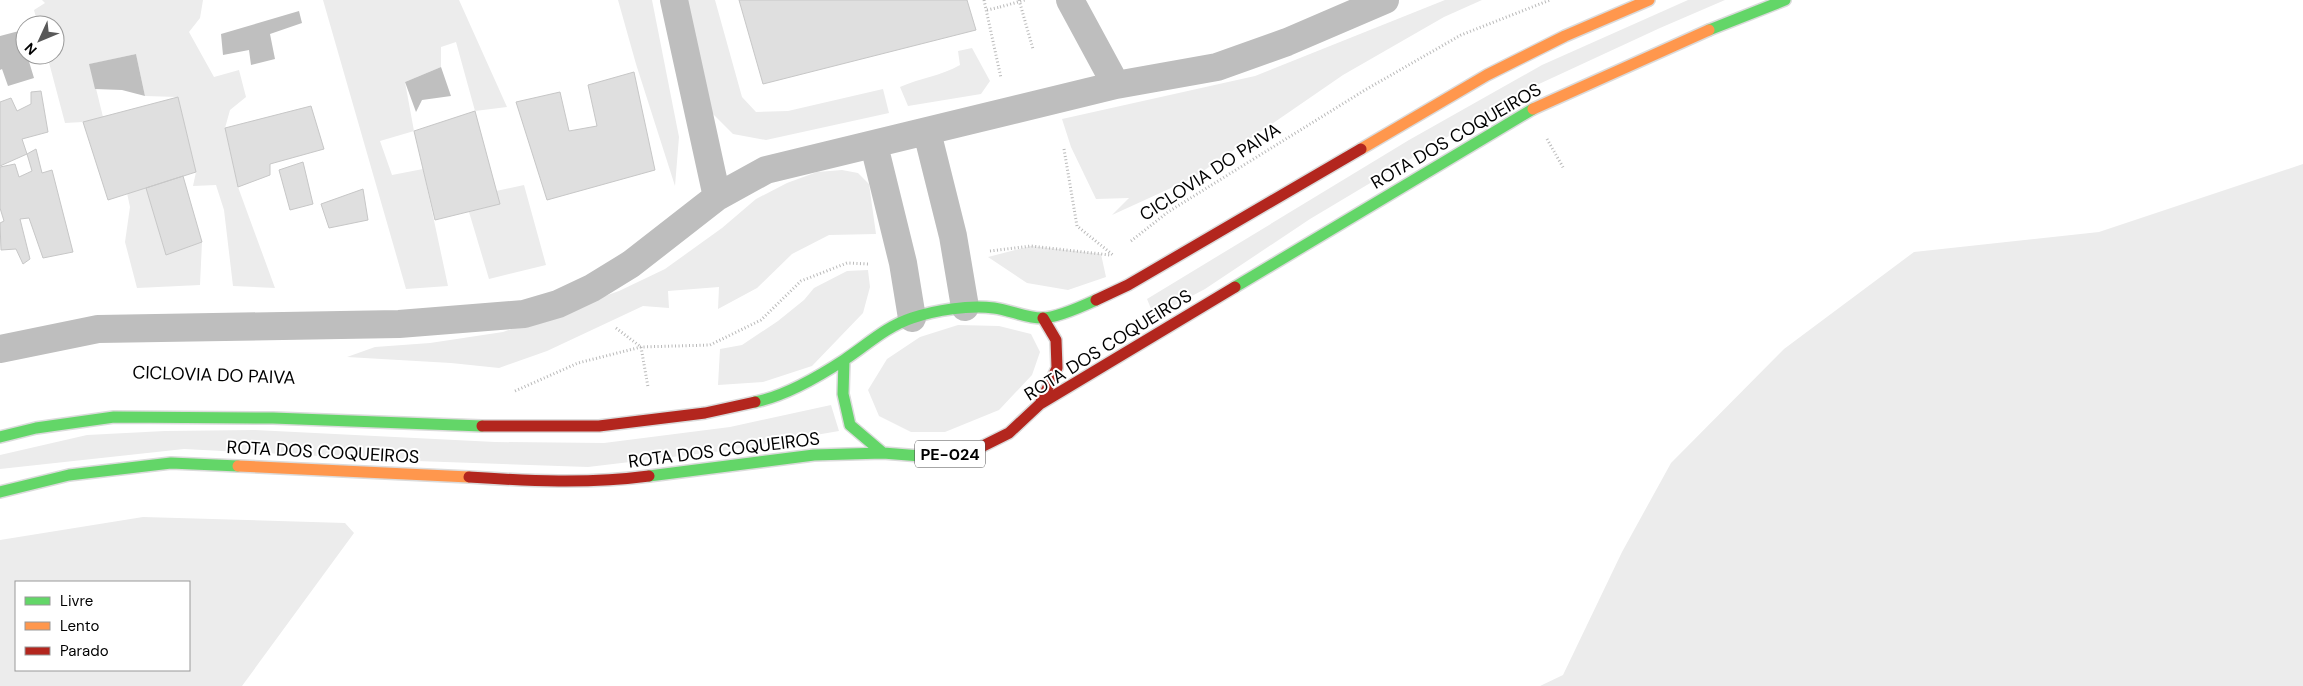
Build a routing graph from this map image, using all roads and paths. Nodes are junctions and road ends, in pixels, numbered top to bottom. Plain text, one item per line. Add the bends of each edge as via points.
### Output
1 (674, 0) edge
2 (984, 0) edge
3 (1019, 0) edge
4 (1025, 0) edge
5 (1070, 0) edge
6 (1385, 0) edge
7 (1550, 0) edge
8 (1649, 0) edge
9 (1785, 0) edge
10 (987, 10) junction
11 (1034, 49) dead end
12 (1116, 85) junction
13 (1008, 110) junction
14 (927, 132) junction
15 (874, 145) junction
16 (717, 197) junction
17 (1127, 245) dead end
18 (1120, 250) dead end
19 (956, 254) junction
20 (904, 267) junction
21 (965, 307) junction
22 (912, 318) junction
23 (1043, 318) junction
24 (616, 328) dead end
25 (641, 347) junction
26 (0, 349) edge
27 (844, 360) junction
28 (512, 393) dead end
29 (1040, 404) junction
30 (653, 420) junction
31 (0, 437) edge
32 (883, 453) junction
33 (0, 492) edge

1 - 16 street
2 - 10 path
3 - 11 path
4 - 10 path, bridge
5 - 12 street
6 - 12 street via 1216,68
7 - 17 path, CICLOVIA DO PAIVA via 1461,35 1374,85 1168,212
8 - 23 main road, ROTA DOS COQUEIROS via 1565,36 1487,75 1128,285 1081,307
9 - 29 main road, ROTA DOS COQUEIROS / PE-024 via 1725,23 1530,110
10 - 13 path
12 - 13 street
13 - 14 street
14 - 15 street
14 - 19 street
15 - 16 street via 766,170
15 - 20 street
16 - 26 street via 670,236 616,274 558,304 524,314 399,324 98,329
18 - 19 path via 1113,256 1031,246
19 - 21 street
20 - 22 street
20 - 25 path via 847,262 800,281 761,320 710,345
21 - 22 main road, ROTA DOS COQUEIROS
21 - 23 main road, ROTA DOS COQUEIROS via 994,308
22 - 27 main road, ROTA DOS COQUEIROS via 880,333
23 - 29 main road via 1056,340 1057,368
24 - 25 path
25 - 28 path via 578,362
25 - 30 path
27 - 30 main road, ROTA DOS COQUEIROS via 770,399 704,414
27 - 32 main road via 843,394 850,425
29 - 32 main road, ROTA DOS COQUEIROS / PE-024 via 1009,433 978,448 933,457
30 - 31 main road, ROTA DOS COQUEIROS via 599,426 521,427 273,418 114,417 36,428
32 - 33 main road, ROTA DOS COQUEIROS / PE-024 via 814,455 626,479 538,481 171,463 69,475

